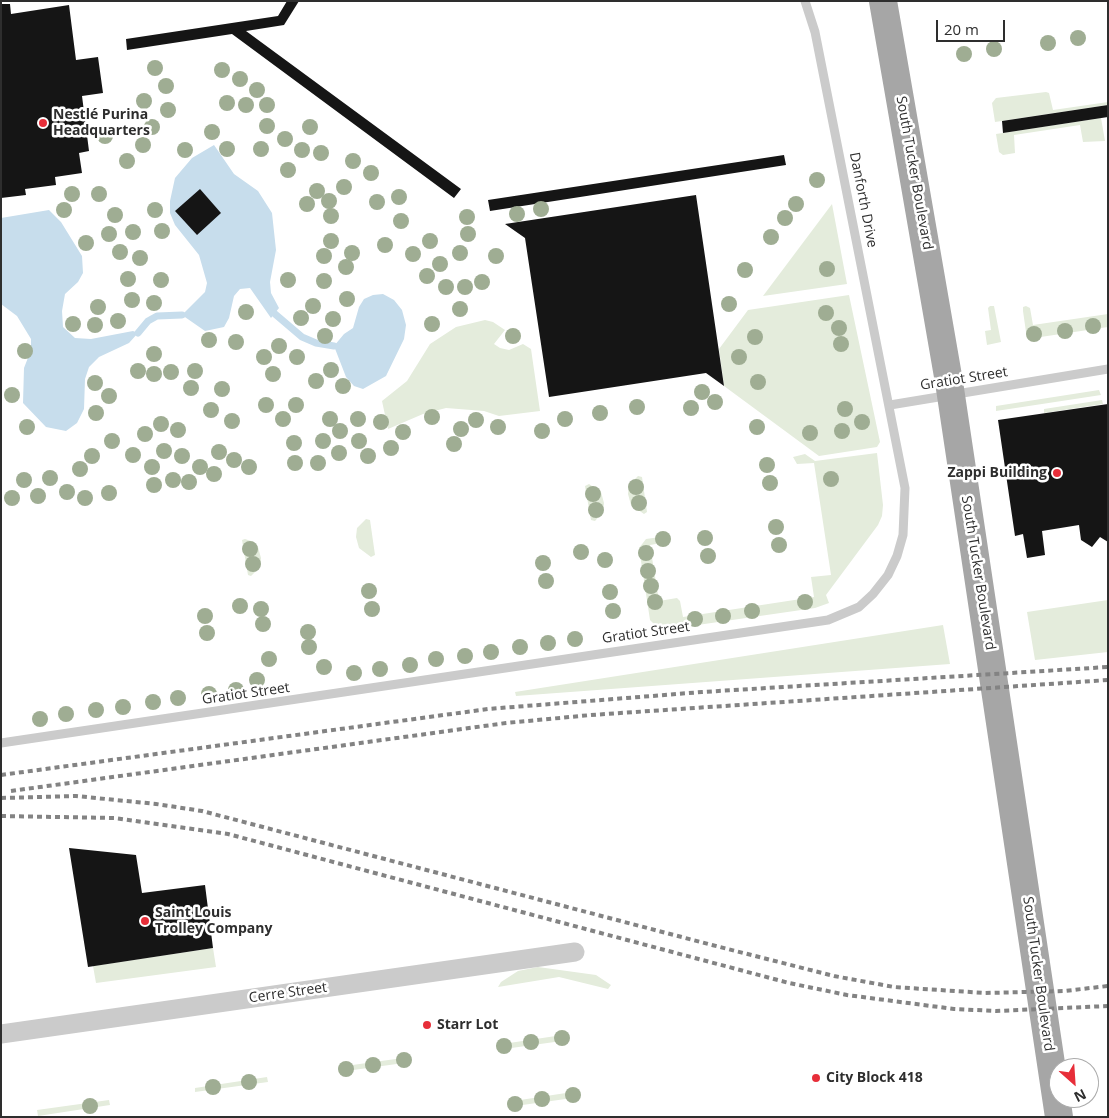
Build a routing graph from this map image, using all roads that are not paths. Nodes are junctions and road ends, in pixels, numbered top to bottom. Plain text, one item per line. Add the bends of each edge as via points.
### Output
1 (805, 1) edge
2 (883, 1) edge
3 (1108, 369) edge
4 (890, 405) junction
5 (1, 743) edge
6 (575, 952) dead end
7 (1, 1034) edge
8 (1060, 1117) edge

1 - 4 lane, Danforth Drive via 815,32
2 - 8 main road, South Tucker Boulevard via 949,382
3 - 4 lane, Gratiot Street
4 - 5 lane, Gratiot Street via 905,488 903,534 888,575 873,594 846,614 828,620
6 - 7 street, Cerre Street

